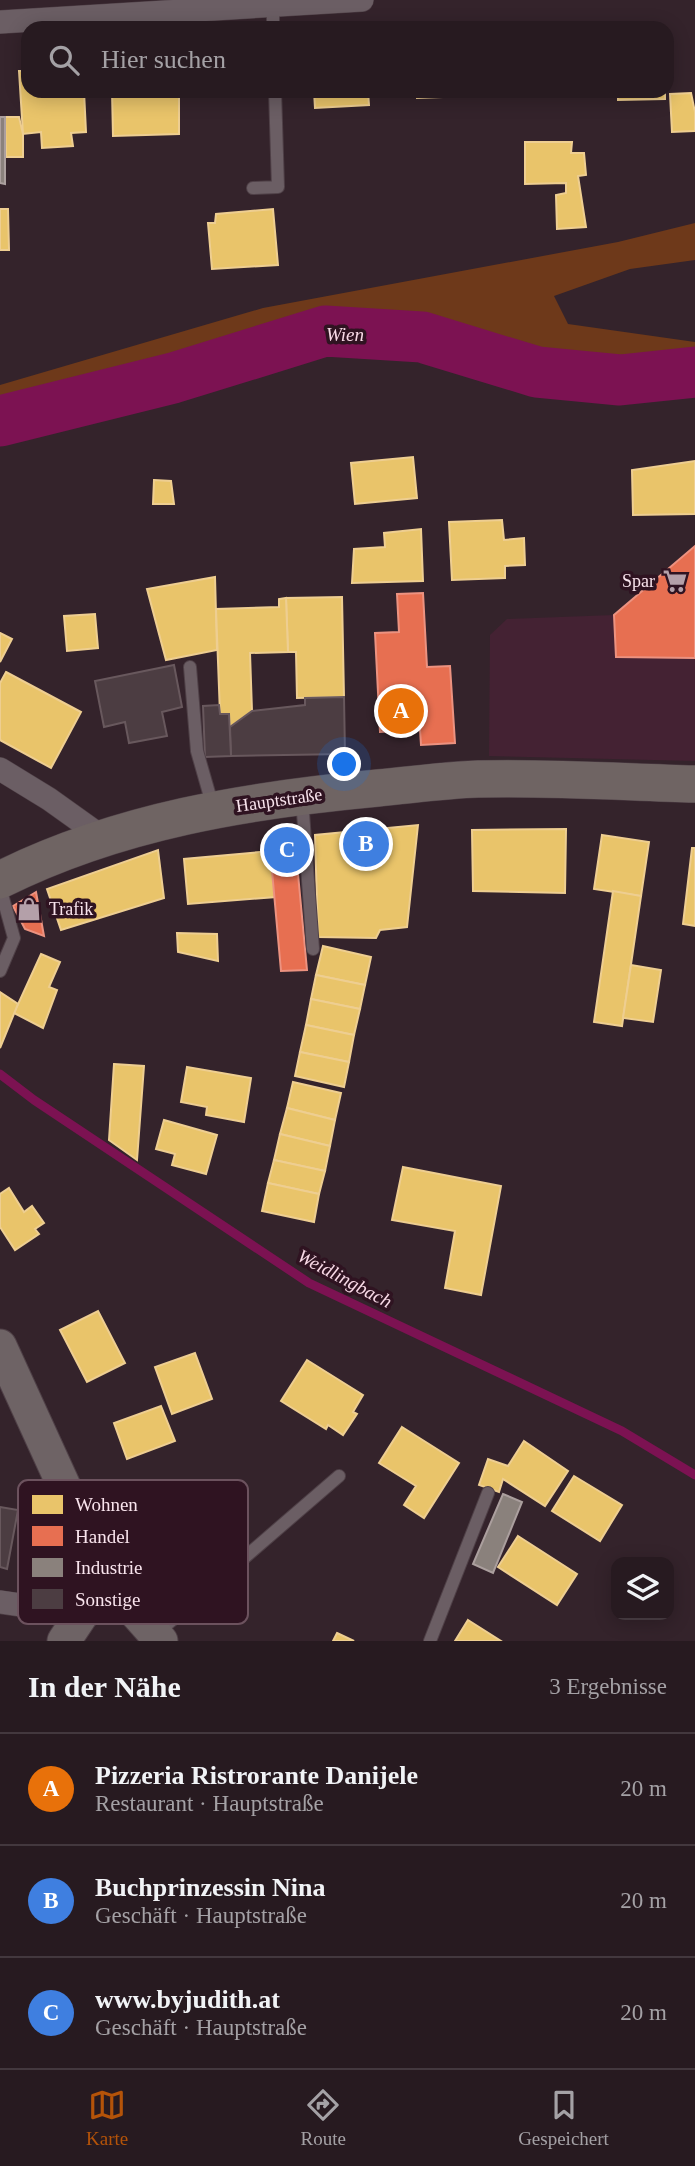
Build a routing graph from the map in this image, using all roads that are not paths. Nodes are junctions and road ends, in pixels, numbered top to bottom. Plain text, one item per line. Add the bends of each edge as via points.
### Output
1 (362, 0) edge
2 (272, 5) junction
3 (273, 21) edge
4 (0, 22) edge
5 (275, 98) edge
6 (253, 188) dead end
7 (190, 667) dead end
8 (0, 769) edge
9 (695, 783) edge
10 (302, 795) junction
11 (214, 809) junction
12 (105, 839) junction
13 (0, 880) edge
14 (0, 887) edge
15 (313, 949) dead end
16 (0, 971) edge
17 (0, 1346) edge
18 (339, 1476) dead end
19 (61, 1480) edge
20 (488, 1493) dead end
21 (248, 1557) edge
22 (0, 1602) edge
23 (18, 1605) edge
24 (75, 1624) edge
25 (146, 1624) edge
26 (174, 1624) edge
27 (158, 1638) edge
28 (64, 1641) edge
29 (430, 1641) edge

1 - 2 street
2 - 3 lane
2 - 4 street
5 - 6 lane via 278,187
7 - 11 lane via 197,751
8 - 12 street
9 - 10 main road, Hauptstraße via 477,779
10 - 11 main road, Hauptstraße
10 - 15 lane
11 - 12 main road, Hauptstraße
12 - 13 main road, Hauptstraße via 36,862
14 - 16 lane via 14,938
17 - 19 main road
18 - 21 lane
20 - 29 lane
22 - 23 street
24 - 28 main road
25 - 27 main road
26 - 27 lane

